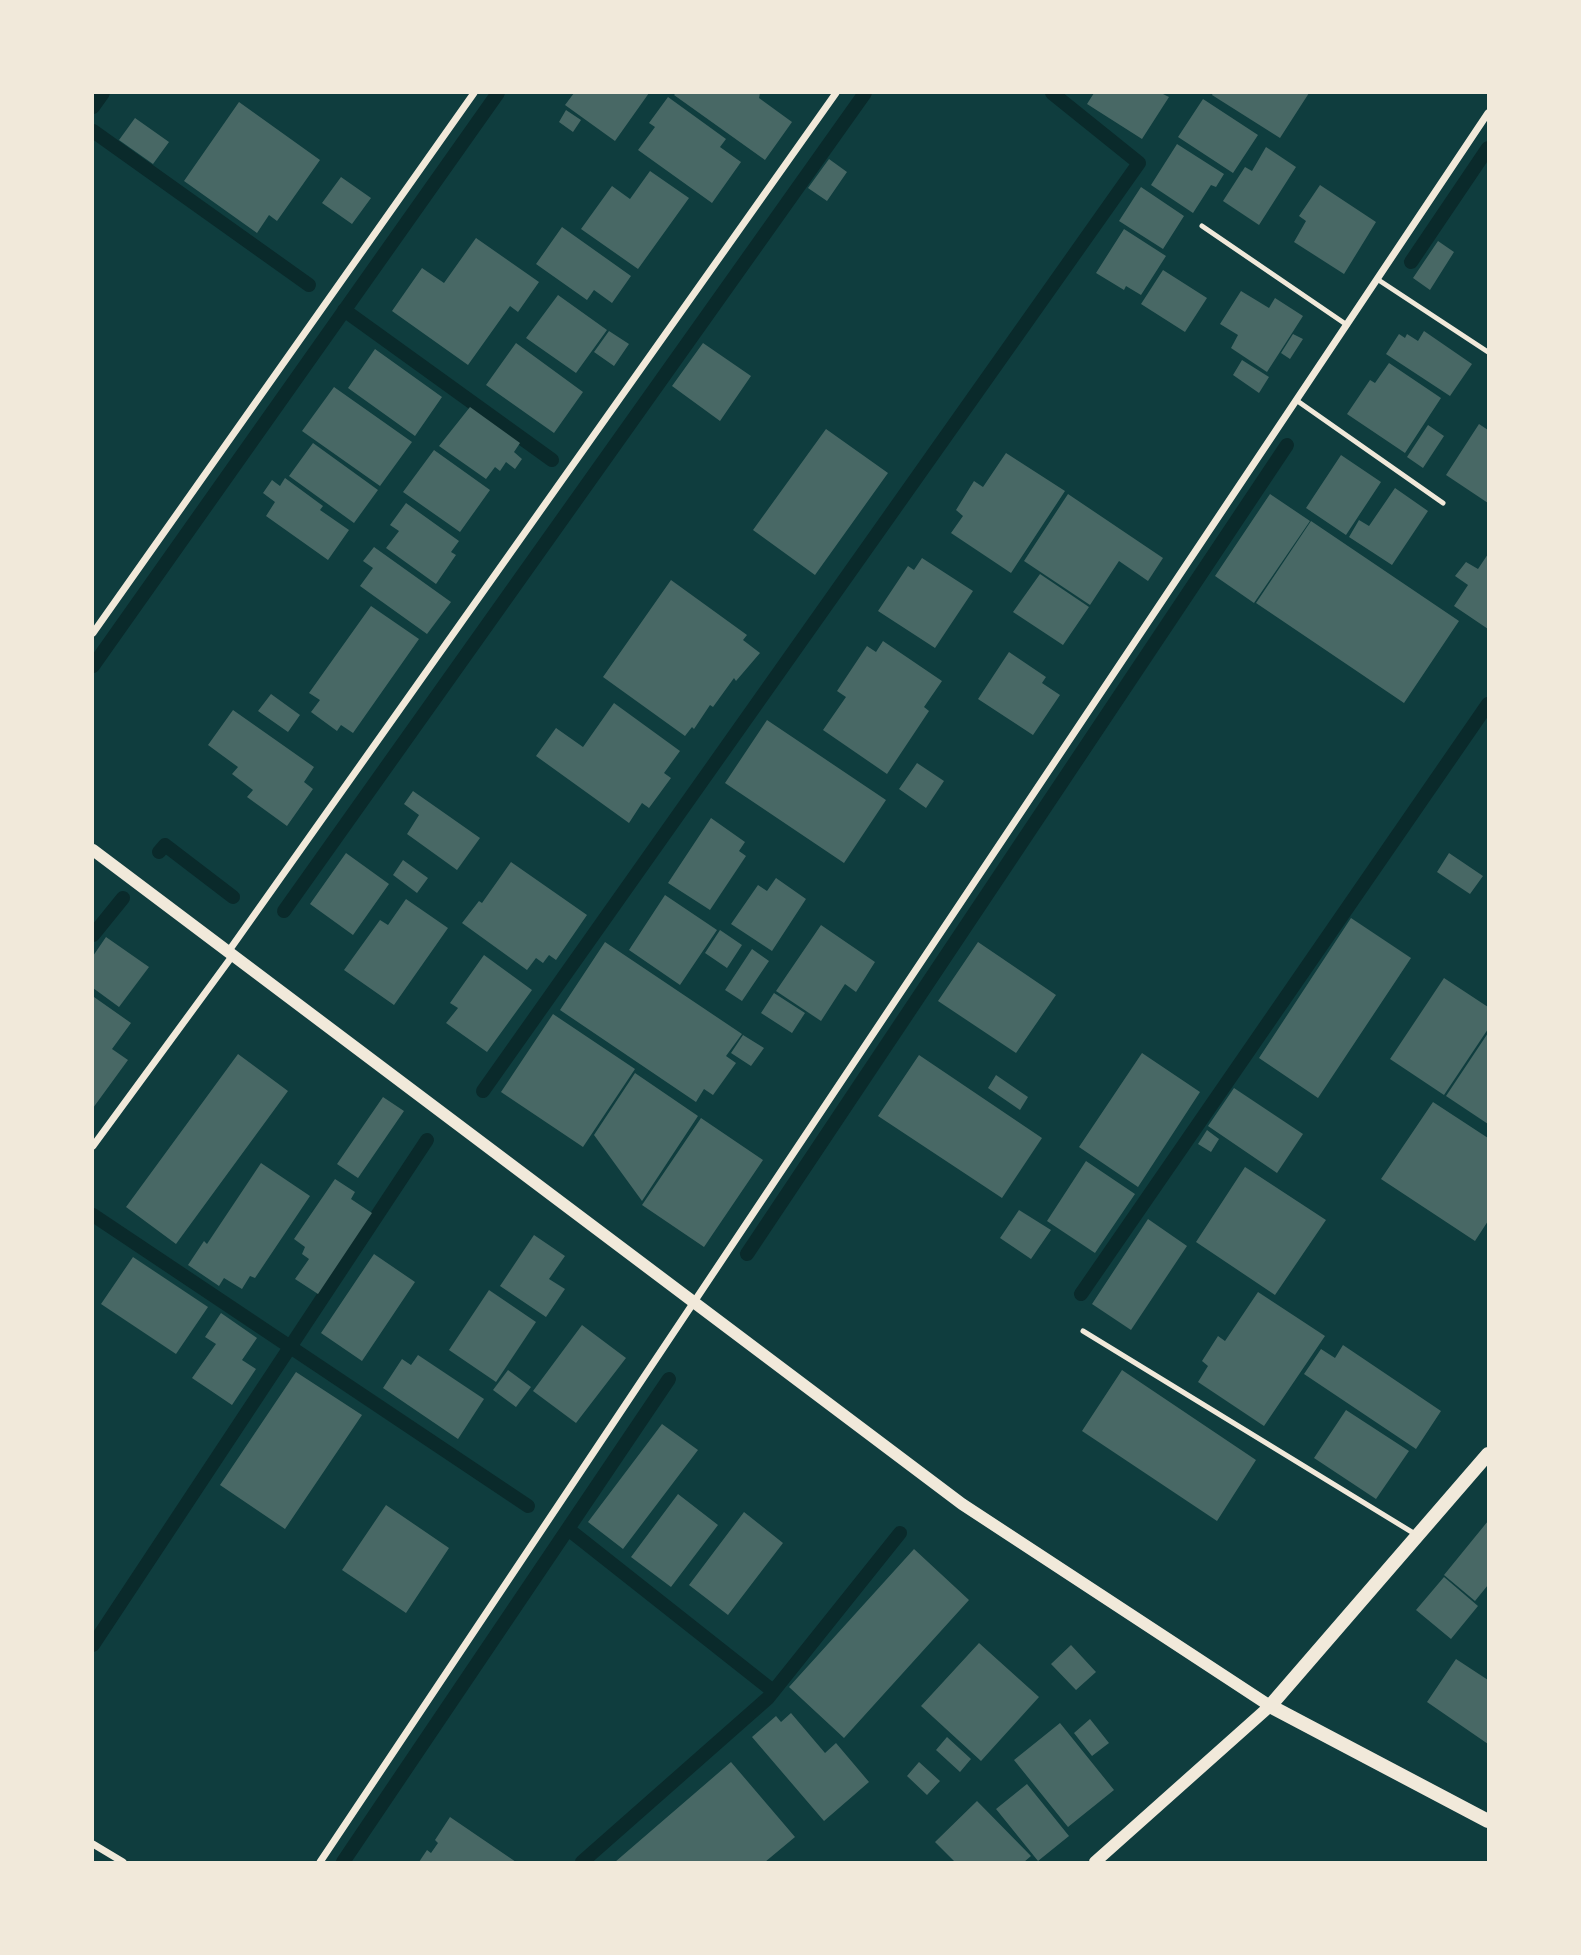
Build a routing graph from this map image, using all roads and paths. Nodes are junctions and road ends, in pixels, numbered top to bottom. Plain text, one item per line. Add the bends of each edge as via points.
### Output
1 (474, 93) edge
2 (836, 93) edge
3 (1488, 113) edge
4 (1202, 226) dead end
5 (1377, 279) junction
6 (1347, 325) junction
7 (1488, 352) edge
8 (1296, 400) junction
9 (1443, 503) dead end
10 (93, 633) edge
11 (93, 850) edge
12 (230, 953) junction
13 (93, 1146) edge
14 (694, 1301) junction
15 (1083, 1331) dead end
16 (1488, 1454) edge
17 (1418, 1536) junction
18 (1270, 1706) junction
19 (1488, 1821) edge
20 (93, 1844) edge
21 (123, 1862) edge
22 (320, 1862) edge
23 (1095, 1862) edge

1 - 10 street
2 - 12 street
3 - 5 street
4 - 6 lane
5 - 6 street
5 - 7 lane
6 - 8 street
8 - 9 lane
8 - 14 street
11 - 12 street
12 - 13 street
12 - 14 street
14 - 18 street via 962,1504
14 - 22 street
15 - 17 lane
16 - 17 main road
17 - 18 main road
18 - 19 main road
18 - 23 street
20 - 21 street

